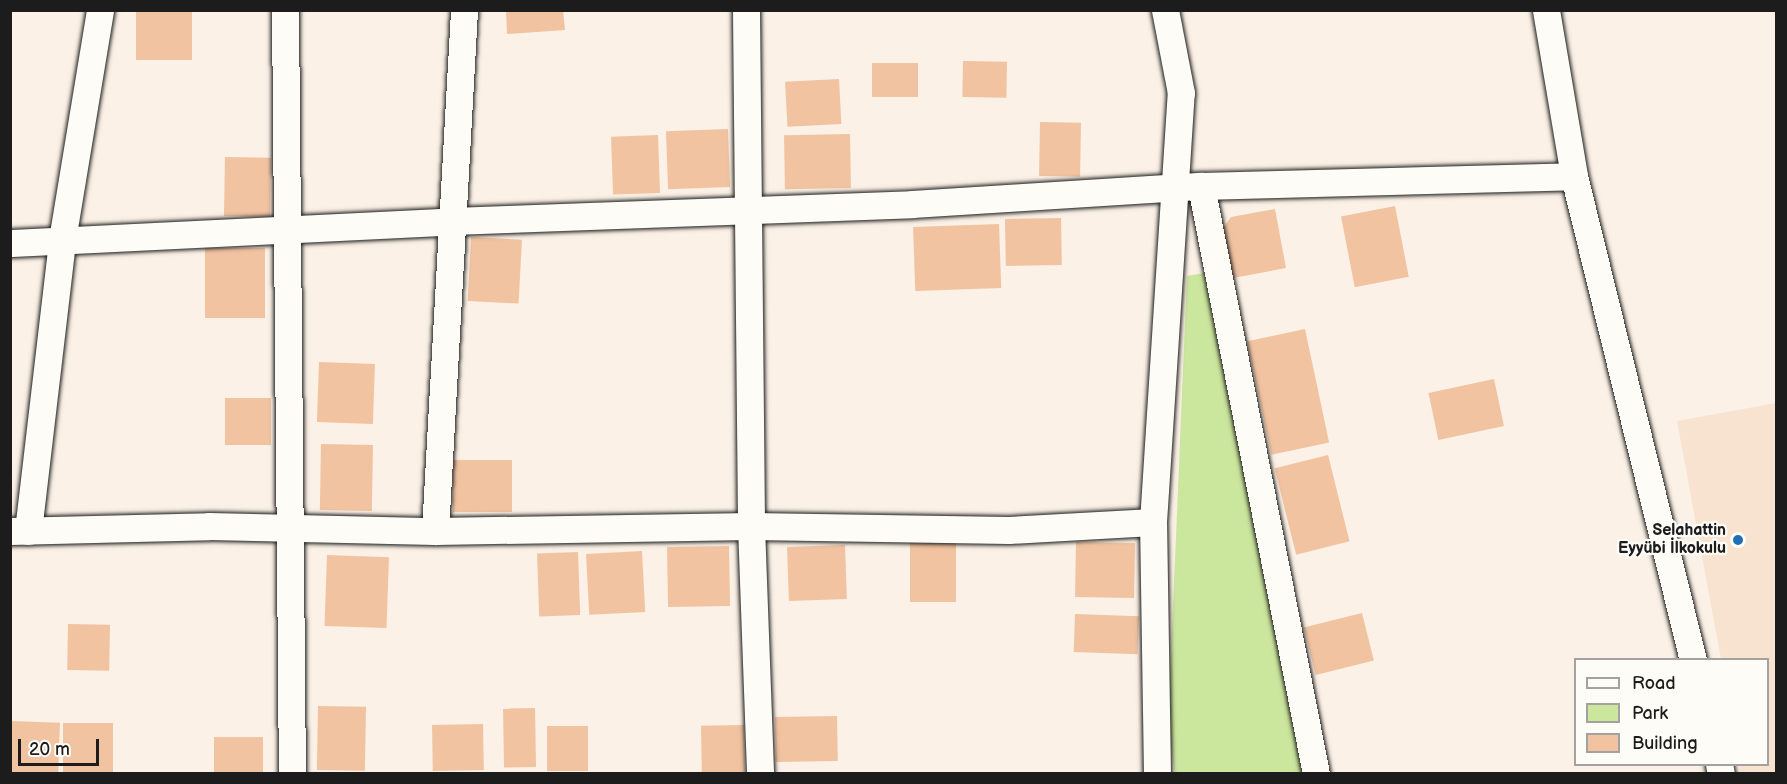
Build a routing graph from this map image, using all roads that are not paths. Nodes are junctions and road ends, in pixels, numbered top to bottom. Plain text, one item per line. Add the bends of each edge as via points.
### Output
1 (100, 10) edge
2 (285, 10) edge
3 (464, 10) edge
4 (746, 10) edge
5 (1165, 10) edge
6 (1546, 10) edge
7 (1574, 176) junction
8 (1189, 186) junction
9 (748, 210) junction
10 (452, 220) junction
11 (287, 231) junction
12 (62, 240) junction
13 (10, 243) edge
14 (1153, 522) junction
15 (751, 526) junction
16 (290, 528) junction
17 (19, 531) edge
18 (435, 531) junction
19 (1693, 658) edge
20 (292, 774) edge
21 (760, 774) edge
22 (1157, 774) edge
23 (1316, 774) edge

1 - 12 street
2 - 11 street
3 - 10 street
4 - 9 street
5 - 8 street via 1181,93
6 - 7 street
7 - 8 street
7 - 19 street
8 - 9 street
8 - 14 street
8 - 23 street
9 - 10 street
9 - 15 street
10 - 11 street
10 - 18 street
11 - 12 street
11 - 16 street
12 - 13 street
12 - 17 street
14 - 15 street via 1009,530
14 - 22 street
15 - 18 street
15 - 21 street
16 - 17 street
16 - 18 street
16 - 20 street

